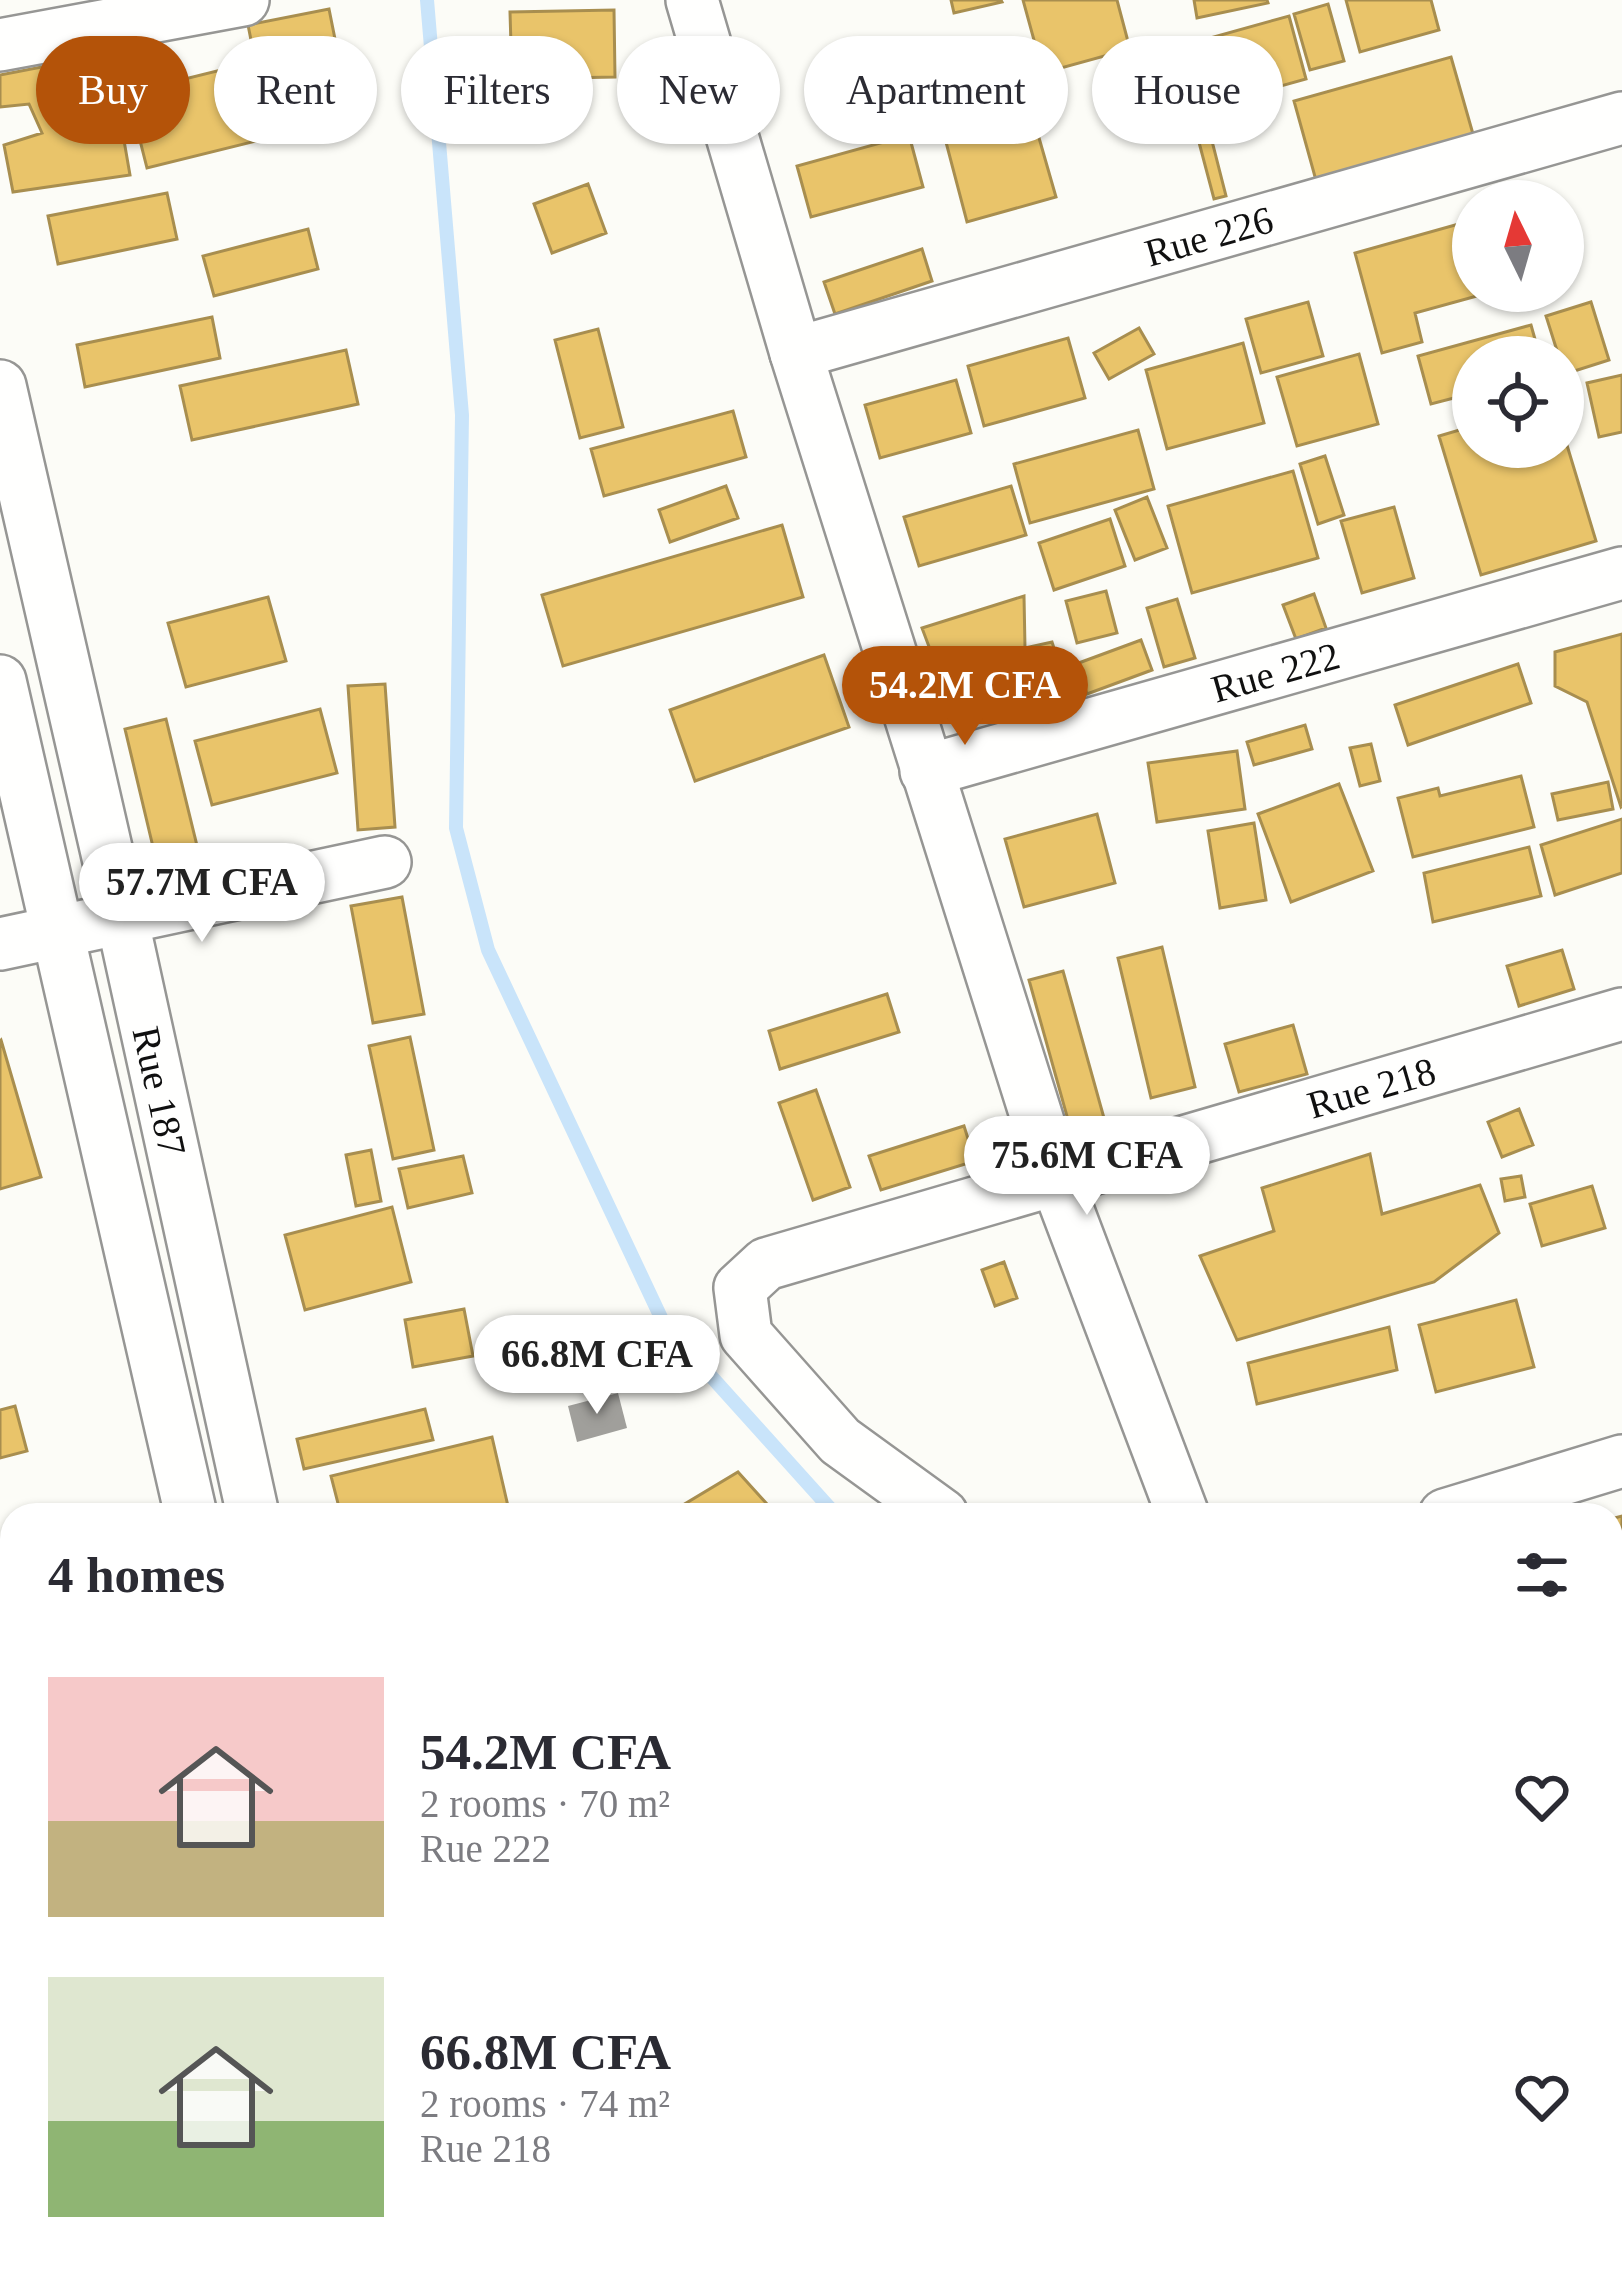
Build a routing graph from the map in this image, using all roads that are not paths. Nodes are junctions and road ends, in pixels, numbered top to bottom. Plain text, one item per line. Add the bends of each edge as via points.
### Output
1 (243, 0) edge
2 (692, 0) edge
3 (0, 45) edge
4 (1622, 118) edge
5 (796, 353) junction
6 (0, 386) edge
7 (1622, 573) edge
8 (0, 681) edge
9 (926, 770) junction
10 (385, 862) dead end
11 (122, 917) junction
12 (57, 932) junction
13 (0, 944) edge
14 (1622, 1014) edge
15 (1057, 1182) junction
16 (1622, 1461) edge
17 (187, 1503) edge
18 (250, 1503) edge
19 (926, 1503) edge
20 (1178, 1503) edge
21 (1484, 1503) edge

1 - 3 street
2 - 5 street
4 - 5 street, Rue 226
5 - 9 street
6 - 11 street, Rue 187
7 - 9 street, Rue 222
8 - 12 street, Rue 187
9 - 15 street
10 - 11 street
11 - 12 street
11 - 18 street, Rue 187
12 - 13 street
12 - 17 street, Rue 187
14 - 15 street, Rue 218
15 - 19 street, Rue 218 via 766,1264 740,1288 746,1335 840,1441
15 - 20 street
16 - 21 street

